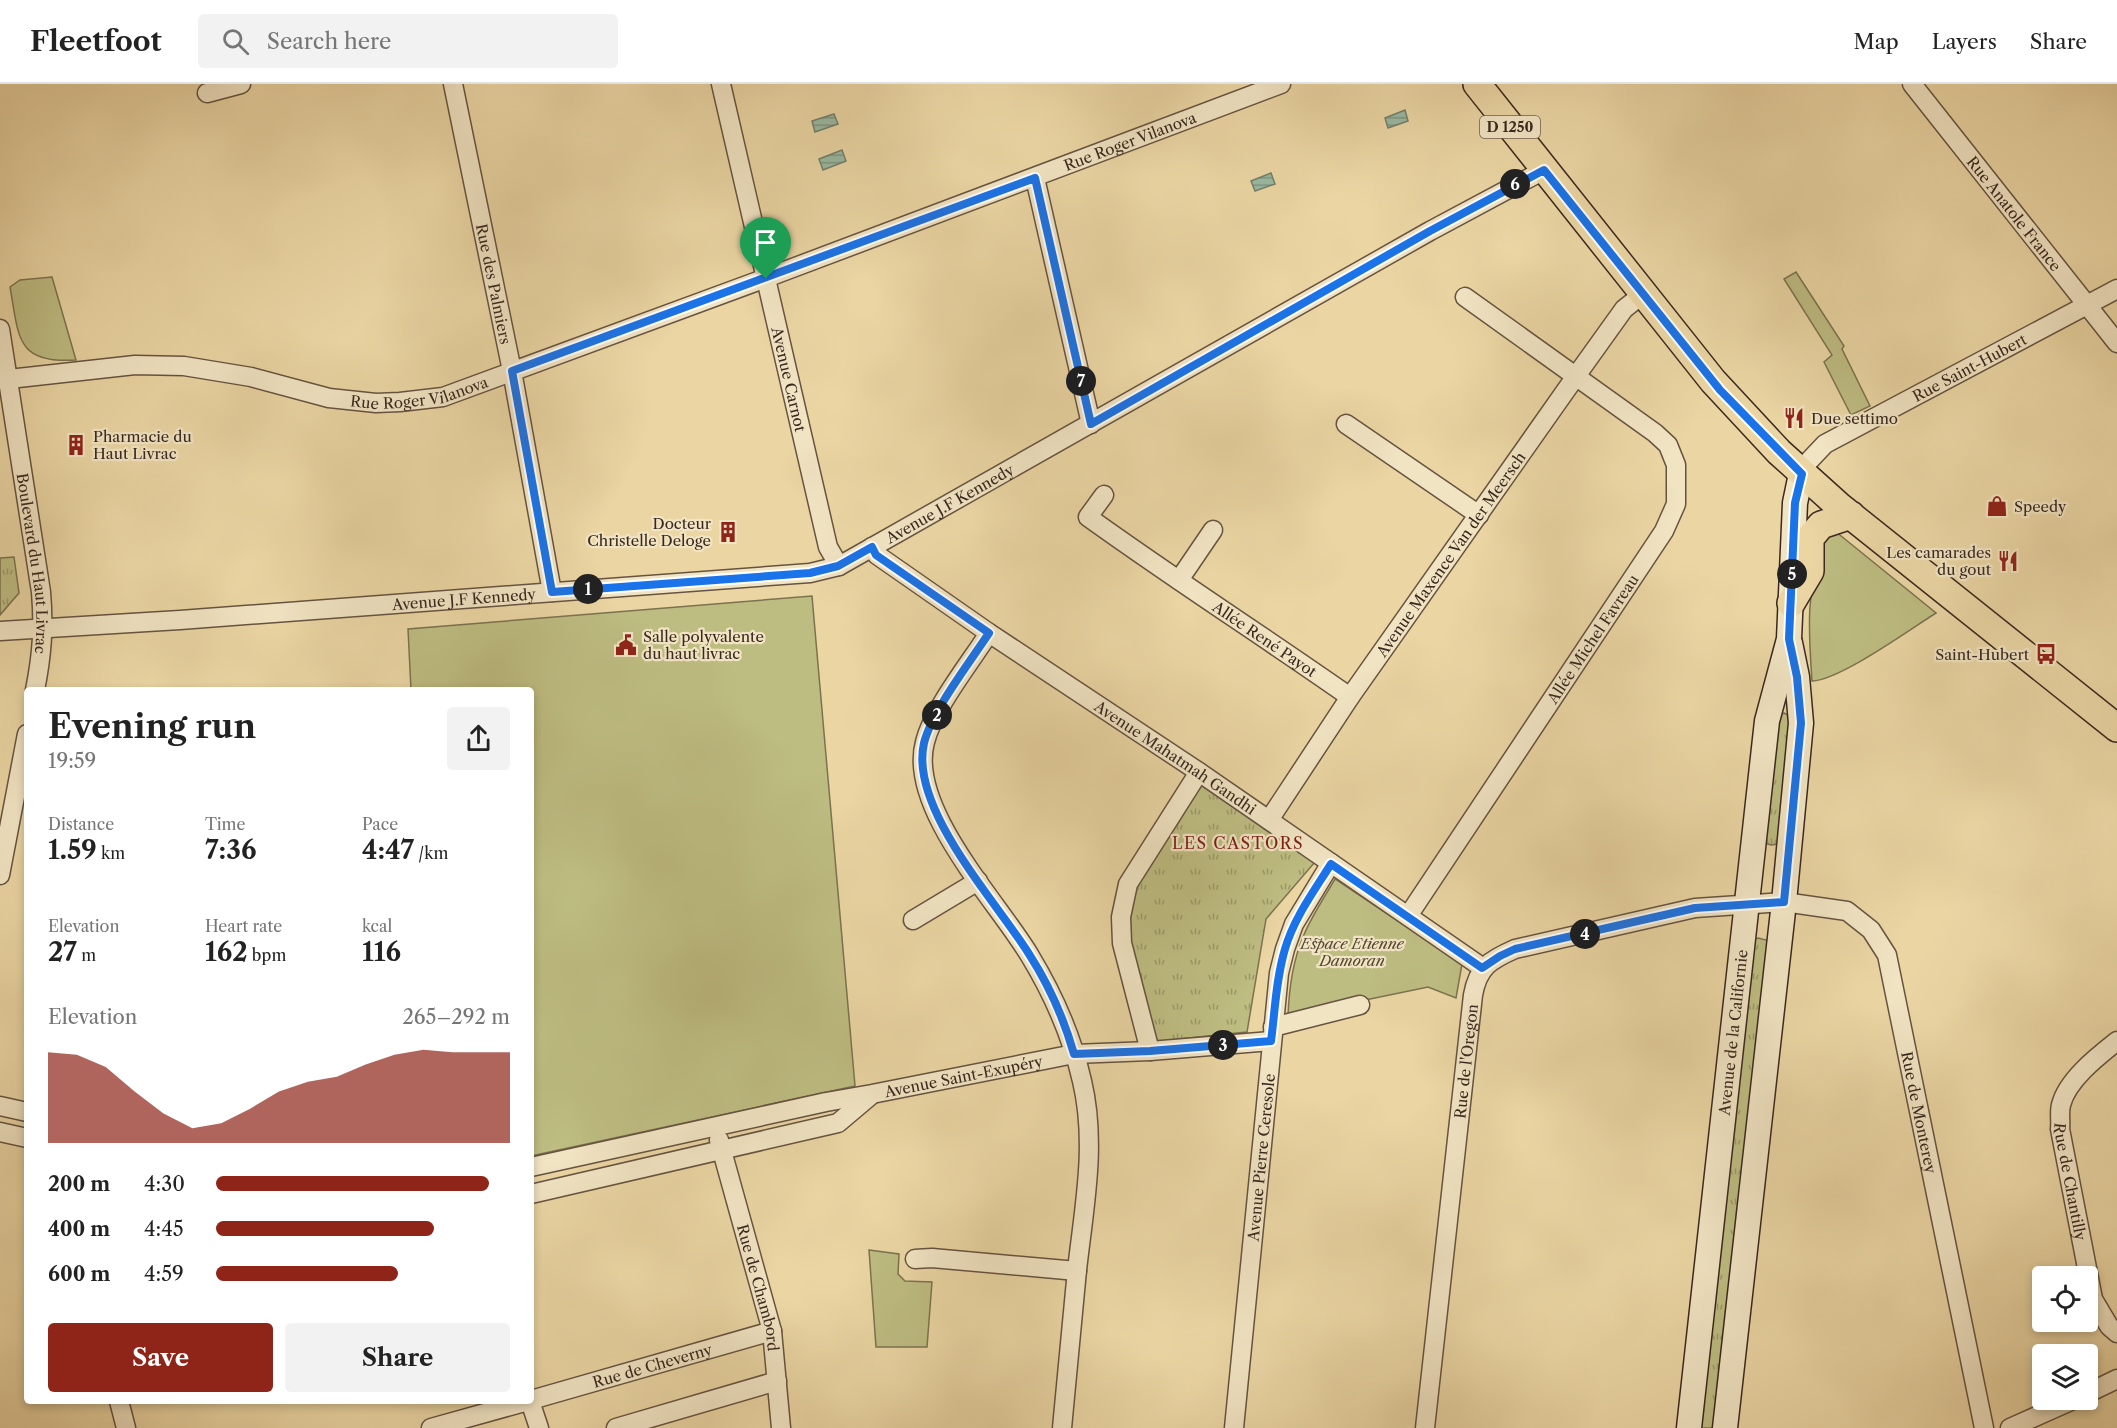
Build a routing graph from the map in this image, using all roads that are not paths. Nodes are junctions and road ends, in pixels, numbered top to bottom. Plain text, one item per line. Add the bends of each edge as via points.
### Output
1 (241, 84) edge
2 (453, 84) edge
3 (721, 84) edge
4 (1281, 84) edge
5 (1477, 84) edge
6 (1912, 84) edge
7 (207, 93) dead end
8 (1544, 170) junction
9 (1035, 178) junction
10 (766, 279) junction
11 (2117, 289) edge
12 (1643, 294) junction
13 (1465, 297) dead end
14 (2087, 304) junction
15 (0, 329) edge
16 (2117, 343) edge
17 (512, 371) junction
18 (1576, 376) junction
19 (9, 379) junction
20 (1091, 424) junction
21 (1346, 424) dead end
22 (1802, 474) junction
23 (1104, 495) dead end
24 (1479, 515) junction
25 (1851, 515) junction
26 (1213, 530) dead end
27 (872, 547) junction
28 (838, 566) junction
29 (1179, 580) junction
30 (552, 592) junction
31 (1791, 603) junction
32 (44, 628) junction
33 (0, 631) edge
34 (989, 633) junction
35 (1789, 639) junction
36 (37, 687) edge
37 (1350, 697) junction
38 (2117, 728) edge
39 (24, 750) edge
40 (1200, 772) junction
41 (1269, 820) junction
42 (1331, 864) junction
43 (0, 875) edge
44 (978, 881) junction
45 (1784, 902) junction
46 (1746, 904) junction
47 (1408, 916) junction
48 (913, 920) dead end
49 (1482, 968) junction
50 (1359, 1005) dead end
51 (1272, 1034) junction
52 (2117, 1041) edge
53 (1150, 1051) junction
54 (1074, 1054) junction
55 (872, 1094) junction
56 (0, 1106) edge
57 (24, 1111) edge
58 (716, 1127) junction
59 (0, 1132) edge
60 (24, 1137) edge
61 (723, 1151) junction
62 (534, 1166) edge
63 (534, 1193) edge
64 (915, 1259) dead end
65 (1077, 1271) junction
66 (772, 1331) junction
67 (2117, 1333) edge
68 (2117, 1379) edge
69 (777, 1381) junction
70 (2098, 1388) edge
71 (534, 1400) edge
72 (120, 1404) edge
73 (519, 1404) edge
74 (531, 1404) edge
75 (2050, 1410) edge
76 (126, 1428) edge
77 (431, 1428) edge
78 (539, 1428) edge
79 (616, 1428) edge
80 (781, 1428) edge
81 (1062, 1428) edge
82 (1234, 1428) edge
83 (1425, 1428) edge
84 (1689, 1428) edge
85 (1725, 1428) edge
86 (1984, 1428) edge
87 (2010, 1428) edge

1 - 7 street
2 - 17 street, Rue des Palmiers
3 - 10 street, Avenue Carnot
4 - 9 street, Rue Roger Vilanova
5 - 8 main road, D 1250
6 - 14 street, Rue Anatole France
8 - 12 main road, D 1250
8 - 20 street, Avenue J.F Kennedy
9 - 10 street, Rue Roger Vilanova
9 - 20 street
10 - 17 street, Rue Roger Vilanova
10 - 28 street, Avenue Carnot via 828,547
11 - 14 street, Rue Saint-Hubert
12 - 18 street, Avenue Maxence Van der Meersch via 1624,309
12 - 22 main road, D 1250 via 1720,390
13 - 18 street, Allée Michel Favreau
14 - 16 street, Rue Anatole France
14 - 22 street, Rue Saint-Hubert via 1825,444
15 - 19 street, Boulevard du Haut Livrac
17 - 19 street, Rue Roger Vilanova via 443,397 376,403 329,398 251,377 183,366 135,365
17 - 30 street, Rue des Palmiers
18 - 24 street, Avenue Maxence Van der Meersch
18 - 47 street, Allée Michel Favreau via 1668,445 1676,465 1676,504 1664,531
19 - 32 street, Boulevard du Haut Livrac
20 - 27 street, Avenue J.F Kennedy
21 - 24 street
22 - 25 main road, D 1250
22 - 31 street, Avenue de la Californie via 1795,503
23 - 29 street, Allée René Payot via 1088,517
24 - 37 street, Avenue Maxence Van der Meersch
25 - 31 main road via 1821,525 1810,538 1810,571
25 - 38 main road, D 1250
26 - 29 street
27 - 28 street, Avenue J.F Kennedy
27 - 34 street, Avenue Mahatmah Gandhi via 876,555
28 - 30 street, Avenue J.F Kennedy via 810,573
29 - 37 street, Allée René Payot
30 - 32 street, Avenue J.F Kennedy
31 - 35 street, Avenue de la Californie
32 - 33 street, Avenue J.F Kennedy
32 - 36 street, Boulevard du Haut Livrac
34 - 40 street, Avenue Mahatmah Gandhi
34 - 44 street via 940,709 922,756 926,787 934,808
35 - 45 street, Avenue de la Californie via 1801,723
35 - 46 street, Avenue de la Californie via 1767,721
37 - 41 street, Avenue Maxence Van der Meersch
39 - 43 street
40 - 41 street, Avenue Mahatmah Gandhi
40 - 53 street via 1128,884 1123,901 1122,942
41 - 42 street, Avenue Mahatmah Gandhi
42 - 47 street, Avenue Mahatmah Gandhi
42 - 51 street, Avenue Pierre Ceresole via 1294,924 1285,949
44 - 48 street
44 - 54 street via 1040,972
45 - 46 street, Rue de Monterey
45 - 85 street, Avenue de la Californie
45 - 86 street, Rue de Monterey via 1847,911 1871,930 1887,955
46 - 49 street via 1695,908 1515,949
46 - 84 street, Avenue de la Californie
47 - 49 street, Avenue Mahatmah Gandhi
49 - 83 street, Rue de l'Oregon via 1473,995
50 - 51 street, Avenue Saint-Exupéry
51 - 53 street, Avenue Saint-Exupéry
51 - 82 street, Avenue Pierre Ceresole
52 - 67 street, Rue de Chantilly via 2094,1059 2070,1086 2061,1104 2061,1129 2093,1299
53 - 54 street, Avenue Saint-Exupéry
54 - 55 street, Avenue Saint-Exupéry
54 - 65 street via 1089,1117 1089,1168
55 - 58 street, Avenue Saint-Exupéry
55 - 61 street, Avenue Saint-Exupéry via 838,1123
56 - 57 street
58 - 61 street
58 - 62 street, Avenue Saint-Exupéry
59 - 60 street
61 - 63 street, Avenue Saint-Exupéry
61 - 66 street, Rue de Chambord
64 - 65 street
65 - 81 street
66 - 69 street, Rue de Chambord
66 - 71 street, Rue de Cheverny
68 - 70 street
69 - 79 street
69 - 80 street, Rue de Chambord
72 - 76 street
73 - 77 street, Rue de Cheverny
74 - 78 street
75 - 87 street

